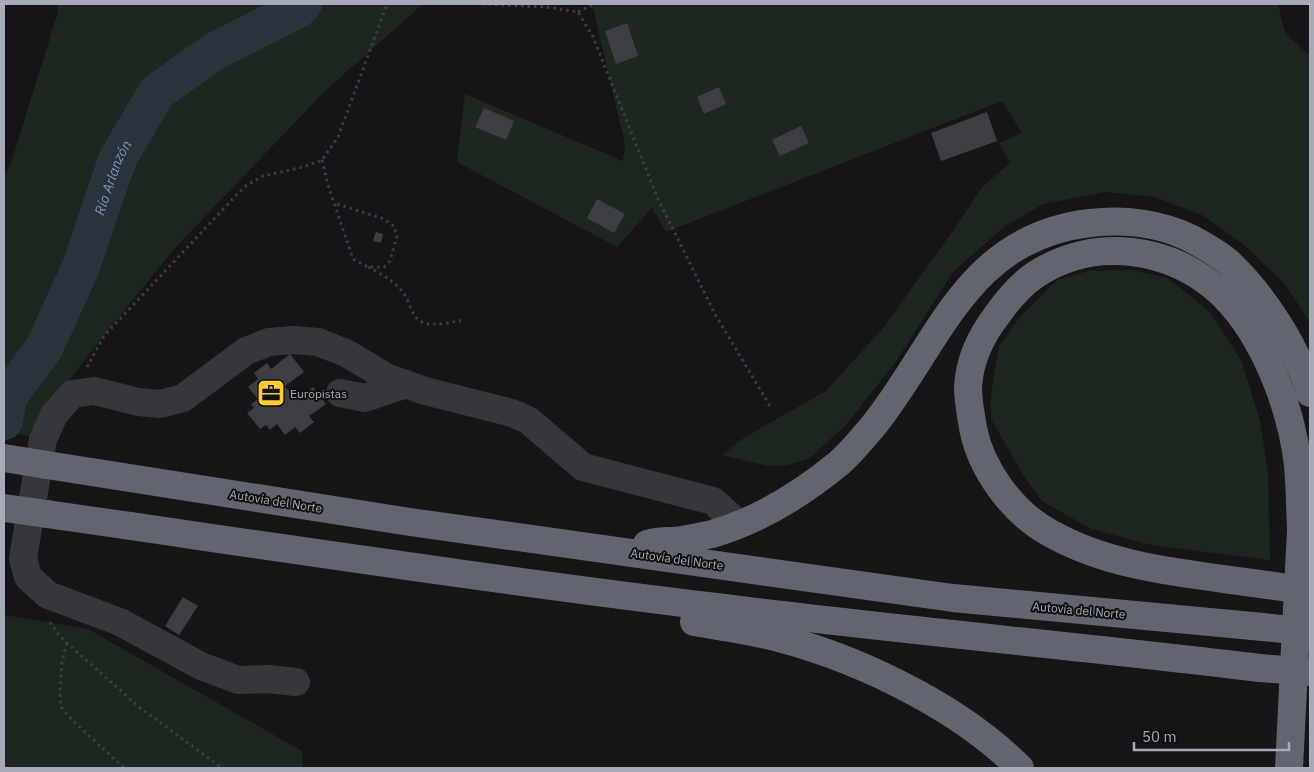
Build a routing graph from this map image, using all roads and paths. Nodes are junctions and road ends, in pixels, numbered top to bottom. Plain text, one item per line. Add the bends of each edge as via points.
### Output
1 (387, 4) edge
2 (482, 4) edge
3 (594, 4) edge
4 (578, 12) junction
5 (322, 160) junction
6 (334, 203) junction
7 (368, 267) junction
8 (466, 320) dead end
9 (406, 384) junction
10 (1310, 392) edge
11 (340, 393) dead end
12 (72, 394) junction
13 (770, 406) dead end
14 (4, 458) edge
15 (4, 508) edge
16 (739, 524) junction
17 (627, 552) junction
18 (568, 588) junction
19 (1310, 591) edge
20 (48, 618) dead end
21 (1310, 632) edge
22 (67, 643) junction
23 (1310, 672) edge
24 (296, 682) dead end
25 (124, 768) edge
26 (222, 768) edge
27 (1020, 768) edge
28 (1288, 768) edge

1 - 5 path via 338,137
2 - 4 path
3 - 4 path
4 - 13 path via 593,38 658,199 716,316
5 - 6 path
5 - 12 path via 264,176 244,187 104,336
6 - 7 path via 353,259
6 - 7 path via 384,219 394,226 397,236 390,261 384,267
7 - 8 path via 390,279 404,293 415,317 424,324
9 - 11 lane via 364,398
9 - 12 lane via 318,342 294,340 270,342 246,351 183,398 160,404 94,391
9 - 16 lane via 512,413 528,420 583,467 713,501
10 - 16 highway via 1293,350 1272,315 1228,262 1205,246 1166,228 1146,224 1120,221 1063,228 1026,240 1010,250 968,288 889,406 839,463 779,504
12 - 24 lane via 54,415 43,439 24,558 28,577 48,595 120,622 201,666 238,680
14 - 17 highway, Autovía del Norte, bridge via 410,522
15 - 18 highway, bridge
16 - 17 highway via 712,534 657,541
17 - 21 highway, Autovía del Norte, bridge via 953,598
18 - 23 highway, bridge via 719,608
18 - 27 highway via 607,606 762,634 828,654 936,704 970,726
19 - 28 highway, bridge via 1267,585 1163,570 1115,559 1050,534 1027,519 990,473 976,441 968,388 977,349 988,326 1034,276 1060,262 1092,253 1122,251 1149,254 1178,264 1222,295 1254,336 1273,371 1292,432 1300,496 1301,530
20 - 22 path
22 - 25 path via 62,662 61,707
22 - 26 path via 139,707

